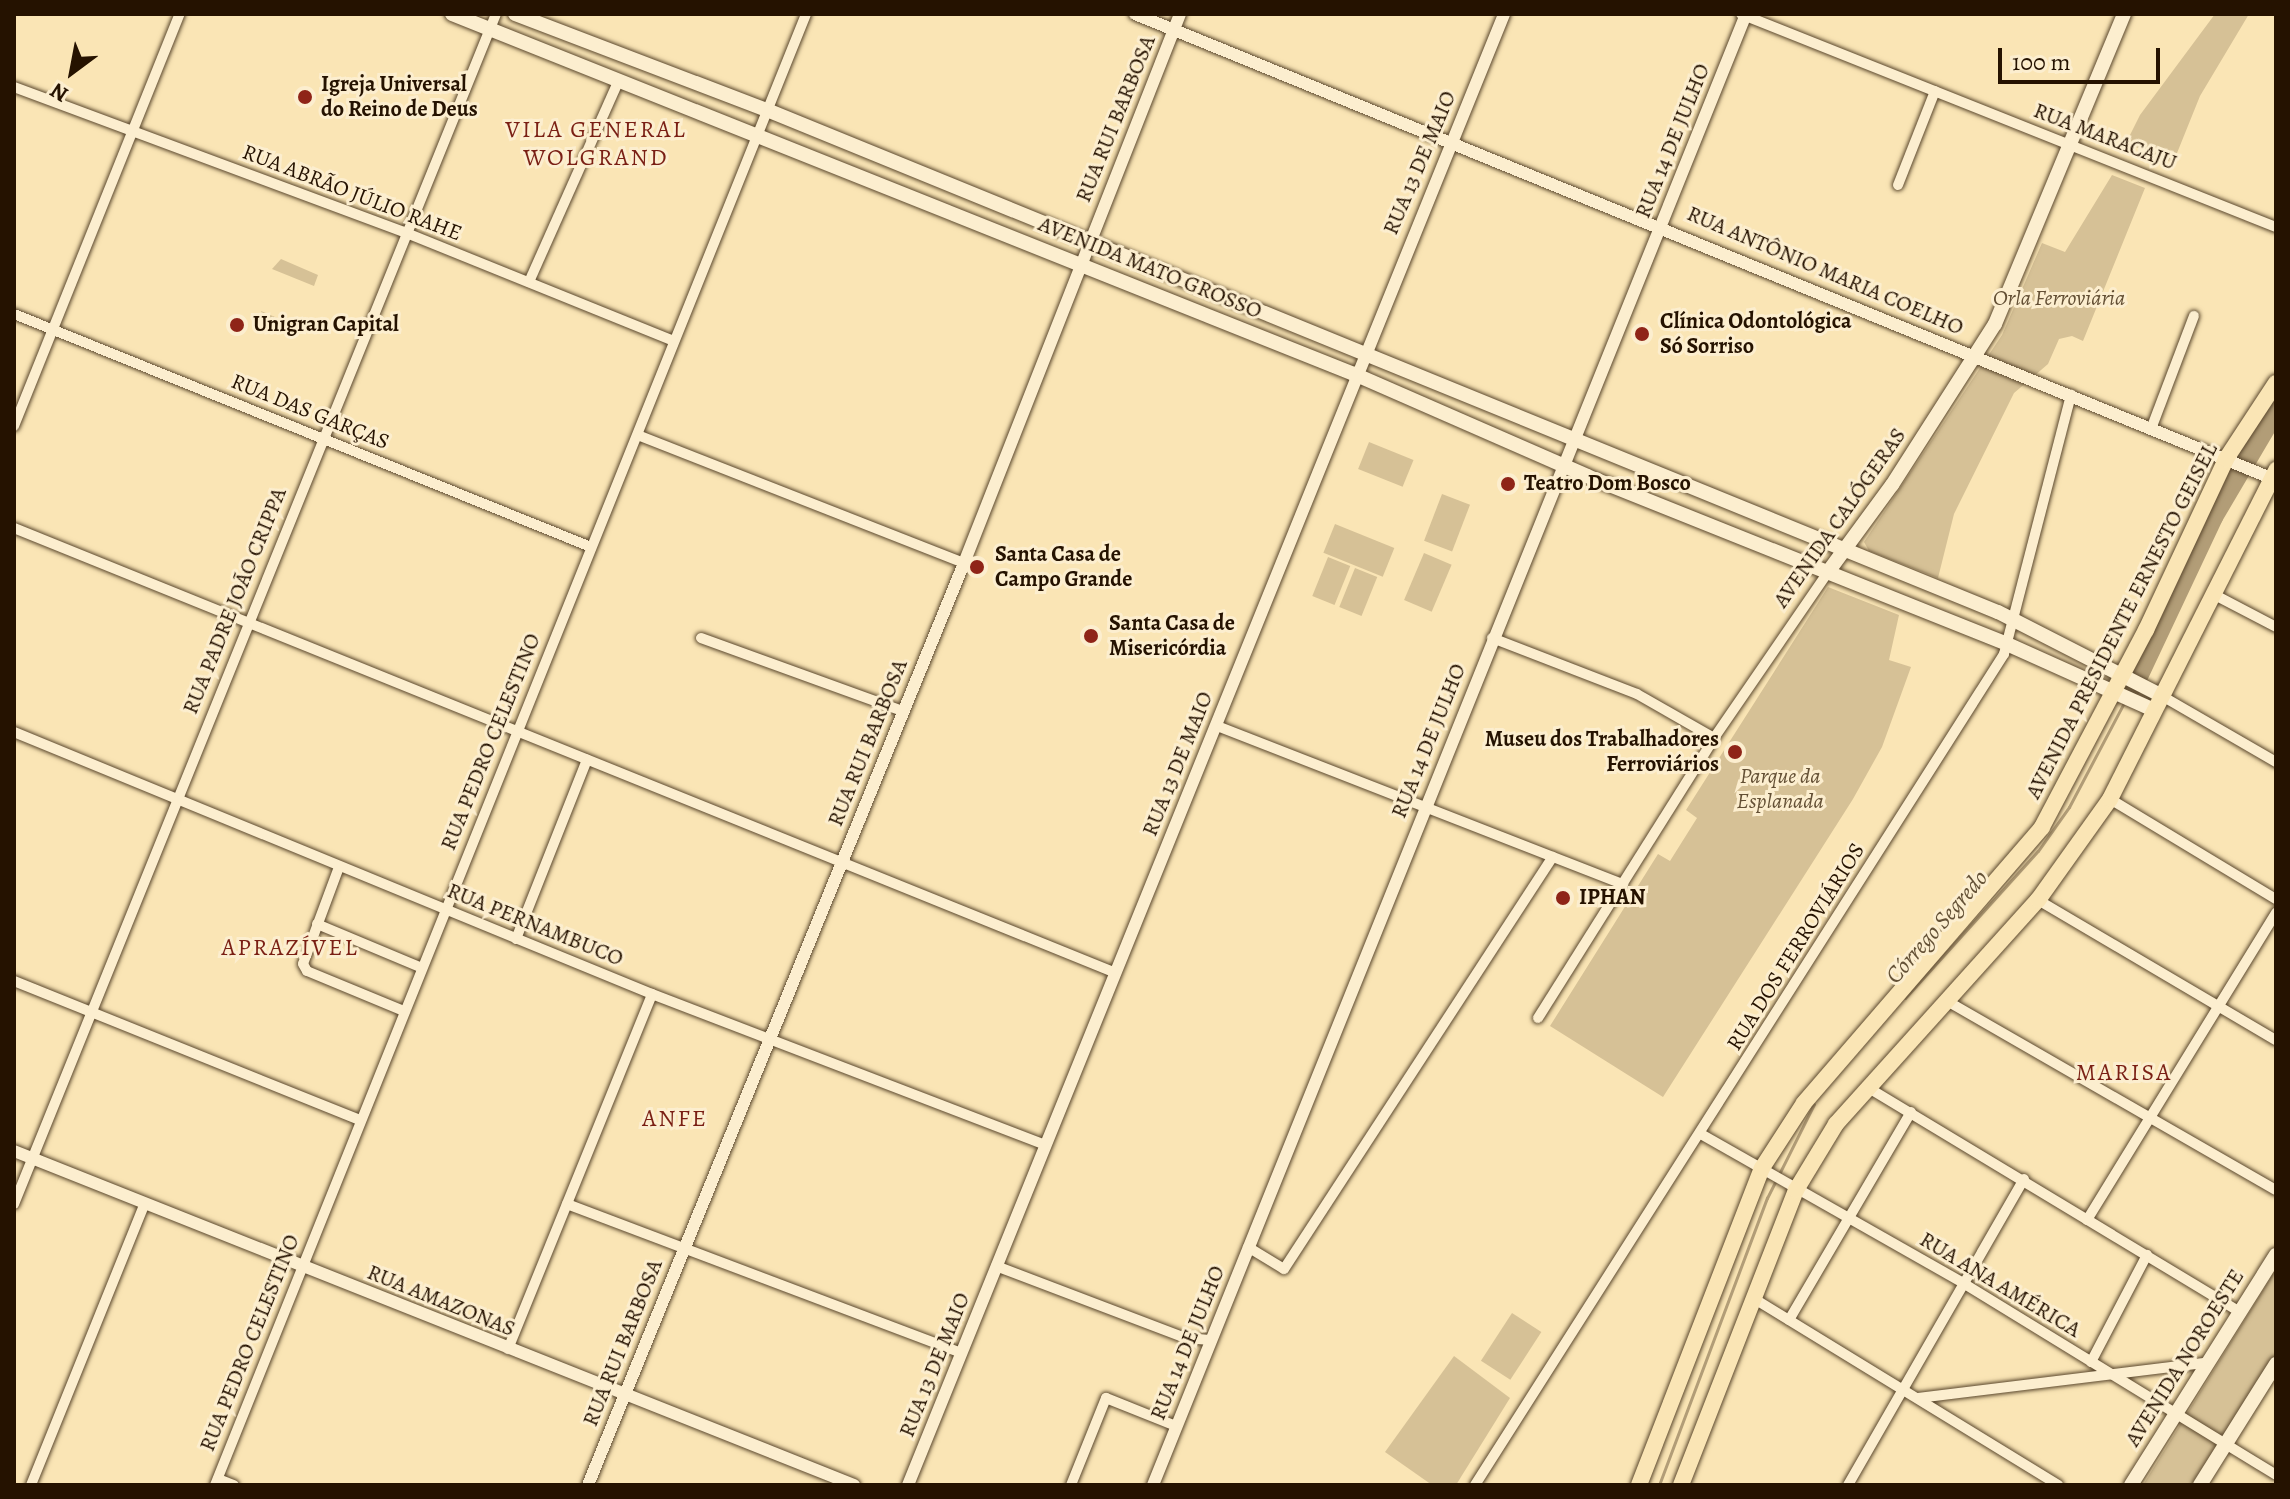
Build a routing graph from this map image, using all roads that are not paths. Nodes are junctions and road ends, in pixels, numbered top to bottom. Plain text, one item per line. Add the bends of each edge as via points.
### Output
1 (180, 14) edge
2 (452, 14) edge
3 (496, 14) edge
4 (515, 14) edge
5 (806, 14) edge
6 (1135, 14) edge
7 (1180, 14) edge
8 (1504, 14) edge
9 (2124, 14) edge
10 (1744, 15) edge
11 (488, 29) junction
12 (1174, 30) junction
13 (637, 65) junction
14 (618, 82) junction
15 (14, 87) edge
16 (1935, 91) junction
17 (767, 110) junction
18 (133, 133) junction
19 (758, 133) junction
20 (1451, 141) junction
21 (2071, 145) junction
22 (1898, 185) dead end
23 (1660, 224) junction
24 (2276, 227) edge
25 (404, 232) junction
26 (1089, 240) junction
27 (1080, 263) junction
28 (529, 282) junction
29 (14, 314) edge
30 (2194, 316) dead end
31 (52, 330) junction
32 (674, 341) junction
33 (1364, 351) junction
34 (1977, 356) junction
35 (1354, 374) junction
36 (2276, 383) edge
37 (2071, 395) junction
38 (14, 426) edge
39 (2151, 429) junction
40 (640, 436) junction
41 (321, 438) junction
42 (1573, 441) junction
43 (2233, 462) junction
44 (1562, 466) junction
45 (2271, 476) edge
46 (14, 528) edge
47 (591, 547) junction
48 (1843, 552) junction
49 (964, 563) junction
50 (1828, 572) junction
51 (2213, 594) junction
52 (2012, 619) junction
53 (248, 622) junction
54 (2276, 627) edge
55 (701, 638) dead end
56 (1492, 638) junction
57 (2007, 644) junction
58 (2129, 677) junction
59 (2120, 693) junction
60 (2153, 700) junction
61 (903, 711) junction
62 (1217, 726) junction
63 (517, 731) junction
64 (14, 732) edge
65 (1714, 738) junction
66 (587, 760) junction
67 (2276, 762) edge
68 (2110, 799) junction
69 (178, 801) junction
70 (1425, 807) junction
71 (1553, 857) junction
72 (841, 863) junction
73 (339, 867) junction
74 (1623, 884) junction
75 (2276, 899) edge
76 (2038, 900) junction
77 (446, 910) junction
78 (2276, 913) edge
79 (317, 924) junction
80 (516, 939) junction
81 (422, 968) junction
82 (1116, 973) junction
83 (14, 981) edge
84 (652, 994) junction
85 (1947, 1001) junction
86 (2218, 1005) junction
87 (404, 1011) junction
88 (92, 1012) junction
89 (1538, 1018) dead end
90 (767, 1040) junction
91 (2276, 1040) edge
92 (1867, 1087) junction
93 (1911, 1112) junction
94 (2148, 1118) junction
95 (359, 1120) junction
96 (1701, 1134) junction
97 (1045, 1145) junction
98 (14, 1151) edge
99 (33, 1159) junction
100 (1762, 1168) junction
101 (2024, 1179) junction
102 (1794, 1190) junction
103 (2276, 1190) edge
104 (145, 1203) junction
105 (14, 1204) edge
106 (567, 1204) junction
107 (1847, 1220) junction
108 (2087, 1220) junction
109 (1248, 1247) junction
110 (682, 1249) junction
111 (2147, 1255) junction
112 (2276, 1255) edge
113 (996, 1266) junction
114 (302, 1268) junction
115 (1963, 1283) junction
116 (1753, 1298) junction
117 (2241, 1313) junction
118 (1789, 1320) junction
119 (1210, 1340) junction
120 (508, 1349) junction
121 (962, 1353) junction
122 (2212, 1361) junction
123 (2091, 1362) junction
124 (2276, 1364) edge
125 (2107, 1373) junction
126 (1904, 1389) junction
127 (623, 1397) junction
128 (1918, 1398) junction
129 (2177, 1415) junction
130 (1176, 1426) junction
131 (2225, 1446) junction
132 (2276, 1475) edge
133 (216, 1482) edge
134 (31, 1485) edge
135 (234, 1485) edge
136 (588, 1485) edge
137 (854, 1485) edge
138 (908, 1485) edge
139 (1071, 1485) edge
140 (1153, 1485) edge
141 (1475, 1485) edge
142 (1639, 1485) edge
143 (1681, 1485) edge
144 (1848, 1485) edge
145 (2058, 1485) edge
146 (2131, 1485) edge
147 (2200, 1485) edge

1 - 18 street
2 - 11 main road, AVENIDA MATO GROSSO
3 - 11 street, RUA PADRE JOÃO CRIPPA
4 - 13 main road, AVENIDA MATO GROSSO
5 - 17 street, RUA PEDRO CELESTINO
6 - 12 street, RUA ANTÔNIO MARIA COELHO
7 - 12 street, RUA RUI BARBOSA
8 - 20 street, RUA 13 DE MAIO
9 - 21 main road, AVENIDA CALÓGERAS
10 - 16 street, RUA MARACAJU
10 - 23 street, RUA 14 DE JULHO
11 - 14 main road, AVENIDA MATO GROSSO
11 - 25 street, RUA PADRE JOÃO CRIPPA
12 - 20 street, RUA ANTÔNIO MARIA COELHO
12 - 26 street, RUA RUI BARBOSA
13 - 14 main road via 622,72
13 - 17 main road, AVENIDA MATO GROSSO
14 - 19 main road, AVENIDA MATO GROSSO
14 - 28 street
15 - 18 street, RUA ABRÃO JÚLIO RAHE
16 - 21 street, RUA MARACAJU
16 - 22 street
17 - 19 street, RUA PEDRO CELESTINO
17 - 26 main road, AVENIDA MATO GROSSO
18 - 25 street, RUA ABRÃO JÚLIO RAHE
18 - 31 street
19 - 27 main road, AVENIDA MATO GROSSO
19 - 32 street, RUA PEDRO CELESTINO
20 - 23 street, RUA ANTÔNIO MARIA COELHO
20 - 33 street, RUA 13 DE MAIO
21 - 24 street, RUA MARACAJU
21 - 34 main road, AVENIDA CALÓGERAS via 2010,294
23 - 34 street, RUA ANTÔNIO MARIA COELHO
23 - 42 street, RUA 14 DE JULHO
25 - 28 street, RUA ABRÃO JÚLIO RAHE
25 - 41 street, RUA PADRE JOÃO CRIPPA
26 - 27 street, RUA RUI BARBOSA
26 - 33 main road, AVENIDA MATO GROSSO
27 - 35 main road, AVENIDA MATO GROSSO
27 - 49 street, RUA RUI BARBOSA
28 - 32 street, RUA ABRÃO JÚLIO RAHE
29 - 31 street, RUA DAS GARÇAS
30 - 39 street
31 - 38 street
31 - 41 street, RUA DAS GARÇAS
32 - 40 street, RUA PEDRO CELESTINO
33 - 35 street, RUA 13 DE MAIO
33 - 42 main road, AVENIDA MATO GROSSO
34 - 37 street, RUA ANTÔNIO MARIA COELHO
34 - 48 main road, AVENIDA CALÓGERAS
35 - 44 main road, AVENIDA MATO GROSSO
35 - 62 street, RUA 13 DE MAIO
36 - 43 main road, AVENIDA PRESIDENTE ERNESTO GEISEL
37 - 39 street, RUA ANTÔNIO MARIA COELHO
37 - 52 street, RUA DOS FERROVIÁRIOS
39 - 43 street, RUA ANTÔNIO MARIA COELHO
40 - 47 street, RUA PEDRO CELESTINO
40 - 49 street
41 - 47 street, RUA DAS GARÇAS
41 - 53 street, RUA PADRE JOÃO CRIPPA
42 - 44 street, RUA 14 DE JULHO
42 - 48 main road, AVENIDA MATO GROSSO
43 - 45 street, RUA ANTÔNIO MARIA COELHO
43 - 58 main road, AVENIDA PRESIDENTE ERNESTO GEISEL
44 - 50 main road, AVENIDA MATO GROSSO
44 - 56 street, RUA 14 DE JULHO
45 - 51 main road
46 - 53 street
47 - 63 street, RUA PEDRO CELESTINO
48 - 50 main road, AVENIDA CALÓGERAS
48 - 52 main road, AVENIDA MATO GROSSO
49 - 61 street, RUA RUI BARBOSA
50 - 57 main road, AVENIDA MATO GROSSO
50 - 65 street, AVENIDA CALÓGERAS
51 - 54 street
51 - 60 main road
52 - 57 street, RUA DOS FERROVIÁRIOS
52 - 58 main road, AVENIDA MATO GROSSO
53 - 63 street
53 - 69 street, RUA PADRE JOÃO CRIPPA
55 - 61 street
56 - 65 street via 1637,694
56 - 70 street, RUA 14 DE JULHO
57 - 59 main road, AVENIDA MATO GROSSO
57 - 96 street, RUA DOS FERROVIÁRIOS
58 - 59 main road, AVENIDA PRESIDENTE ERNESTO GEISEL
58 - 60 main road, AVENIDA MATO GROSSO
59 - 60 main road, AVENIDA MATO GROSSO
59 - 100 main road, AVENIDA PRESIDENTE ERNESTO GEISEL via 2042,827 1804,1103
60 - 67 street
60 - 68 main road
61 - 72 street, RUA RUI BARBOSA
62 - 70 street
62 - 82 street, RUA 13 DE MAIO
63 - 66 street
63 - 77 street, RUA PEDRO CELESTINO
64 - 69 street, RUA PERNAMBUCO
65 - 74 street, AVENIDA CALÓGERAS
66 - 72 street
66 - 80 street
68 - 75 street
68 - 76 main road
69 - 73 street, RUA PERNAMBUCO
69 - 88 street, RUA PADRE JOÃO CRIPPA
70 - 71 street
70 - 109 street, RUA 14 DE JULHO
71 - 74 street
71 - 109 street via 1284,1269
72 - 82 street
72 - 90 street, RUA RUI BARBOSA
73 - 77 street, RUA PERNAMBUCO
73 - 79 street
74 - 89 street, AVENIDA CALÓGERAS
76 - 85 main road
76 - 86 street
77 - 80 street, RUA PERNAMBUCO
77 - 81 street, RUA PEDRO CELESTINO
78 - 86 street
79 - 81 street
79 - 87 street via 303,964 307,971
80 - 84 street, RUA PERNAMBUCO
81 - 87 street, RUA PEDRO CELESTINO
82 - 97 street, RUA 13 DE MAIO
83 - 88 street
84 - 90 street, RUA PERNAMBUCO
84 - 106 street
85 - 92 main road
85 - 94 street
86 - 91 street
86 - 94 street
87 - 95 street, RUA PEDRO CELESTINO
88 - 95 street
88 - 99 street, RUA PADRE JOÃO CRIPPA
90 - 97 street, RUA PERNAMBUCO
90 - 110 street, RUA RUI BARBOSA
92 - 93 street
92 - 102 main road
93 - 101 street
93 - 107 street
94 - 103 street
94 - 108 street
95 - 114 street, RUA PEDRO CELESTINO
96 - 100 street, RUA ANA AMÉRICA
96 - 141 street, RUA DOS FERROVIÁRIOS
97 - 113 street, RUA 13 DE MAIO
98 - 99 street, RUA AMAZONAS
99 - 104 street, RUA AMAZONAS
99 - 105 street, RUA PADRE JOÃO CRIPPA
100 - 102 street, RUA ANA AMÉRICA
100 - 142 main road, AVENIDA PRESIDENTE ERNESTO GEISEL
101 - 108 street
101 - 115 street
102 - 107 street, RUA ANA AMÉRICA
102 - 116 main road
104 - 114 street, RUA AMAZONAS
104 - 134 street
106 - 110 street
106 - 120 street
107 - 115 street, RUA ANA AMÉRICA
107 - 118 street
108 - 111 street
109 - 119 street, RUA 14 DE JULHO
110 - 121 street
110 - 127 street, RUA RUI BARBOSA
111 - 117 street
111 - 123 street
112 - 117 main road, AVENIDA NOROESTE
113 - 119 street via 1186,1338
113 - 121 street, RUA 13 DE MAIO
114 - 120 street, RUA AMAZONAS
114 - 133 street, RUA PEDRO CELESTINO
115 - 123 street, RUA ANA AMÉRICA
115 - 126 street
116 - 118 street
116 - 143 main road
117 - 122 main road, AVENIDA NOROESTE
118 - 126 street
119 - 130 street, RUA 14 DE JULHO
120 - 127 street, RUA AMAZONAS
121 - 138 street, RUA 13 DE MAIO
122 - 125 street
122 - 129 main road, AVENIDA NOROESTE
123 - 125 street, RUA ANA AMÉRICA
124 - 131 main road
125 - 128 street
125 - 129 street, RUA ANA AMÉRICA
126 - 128 street
126 - 144 street
127 - 136 street, RUA RUI BARBOSA
127 - 137 street, RUA AMAZONAS
128 - 145 street
129 - 131 street, RUA ANA AMÉRICA
129 - 146 main road, AVENIDA NOROESTE
130 - 139 street via 1106,1398
130 - 140 street, RUA 14 DE JULHO
131 - 132 street, RUA ANA AMÉRICA
131 - 147 main road
133 - 135 street

